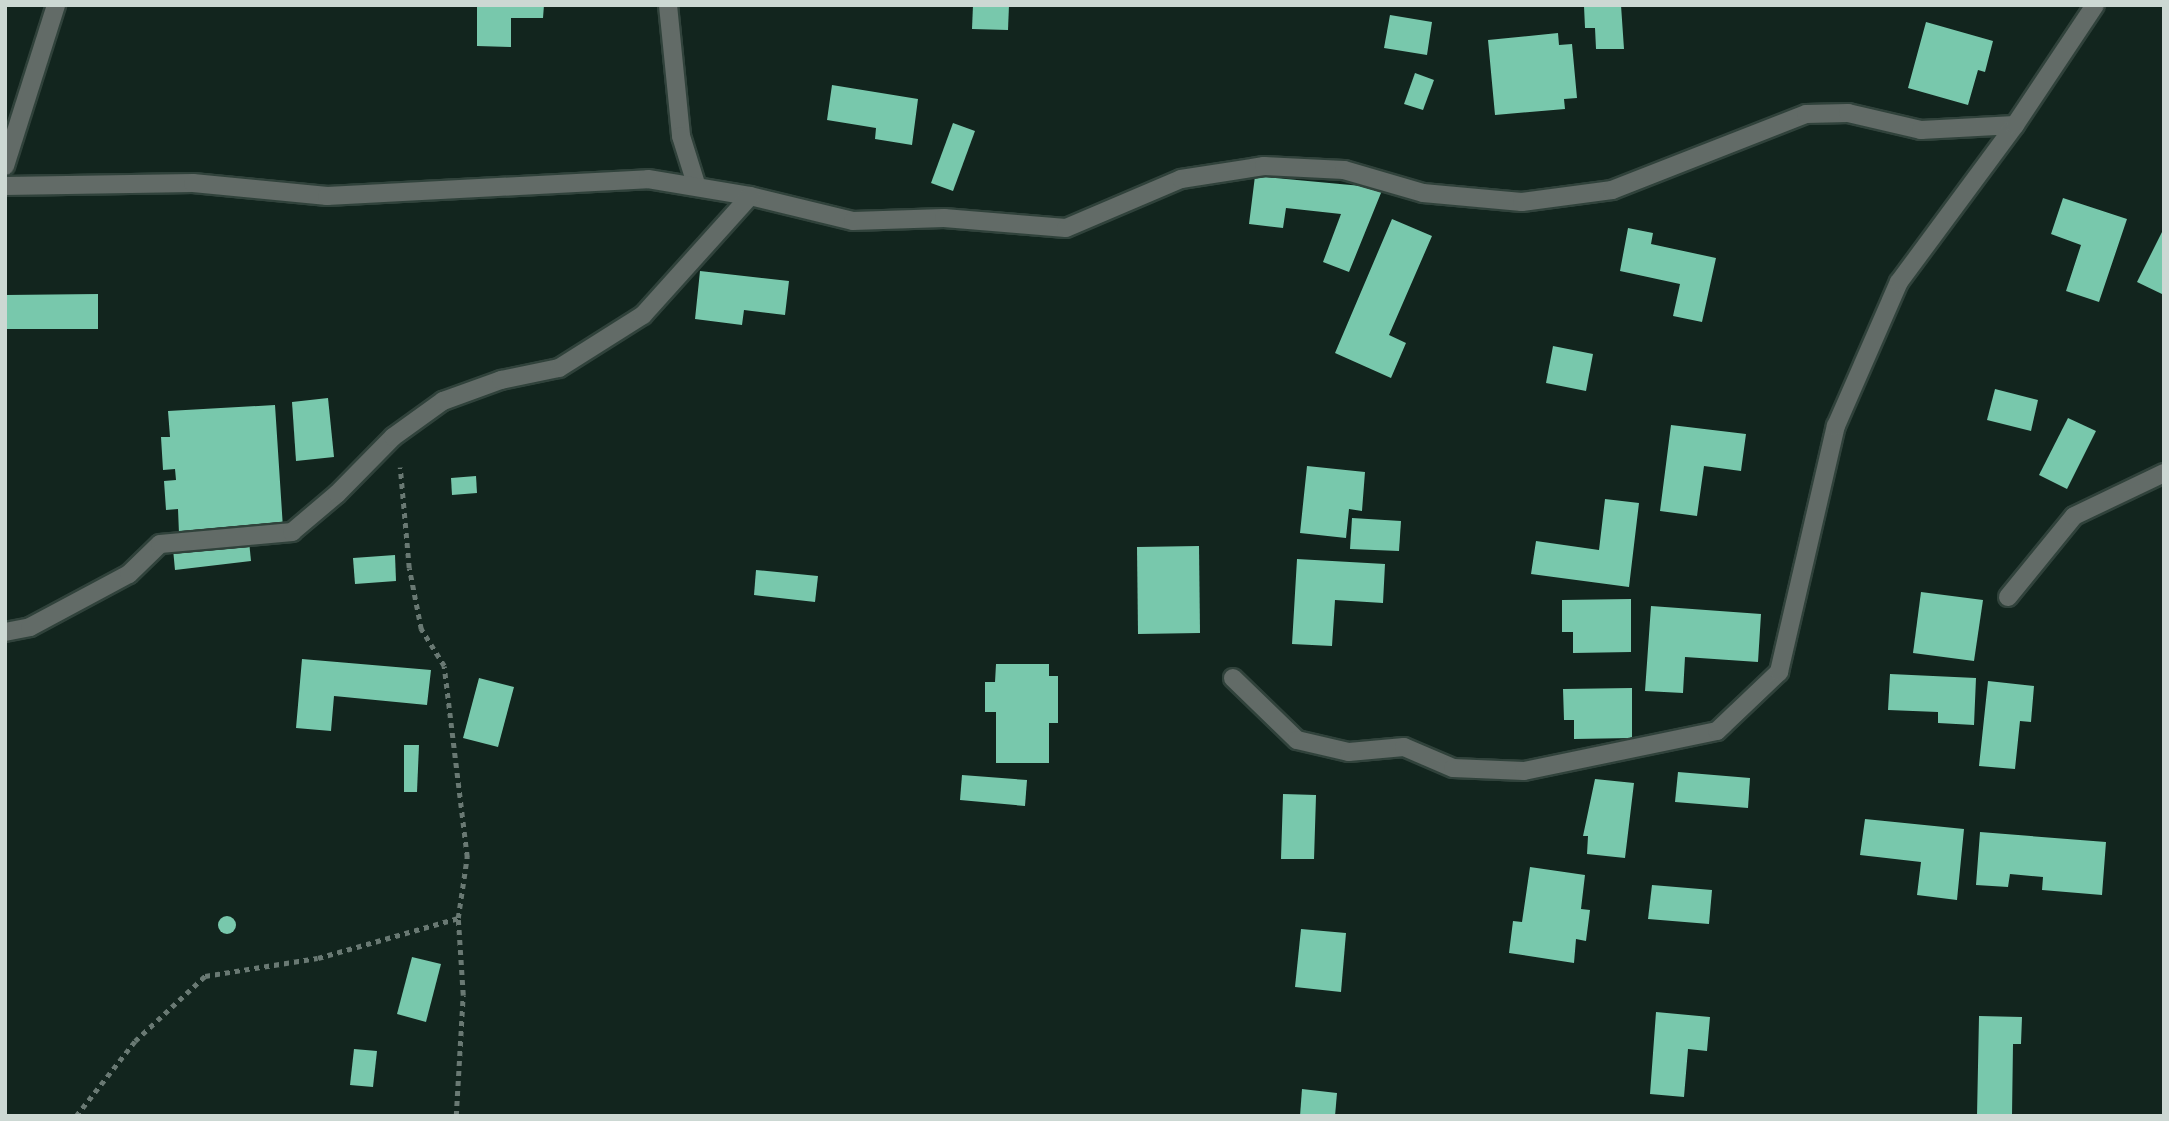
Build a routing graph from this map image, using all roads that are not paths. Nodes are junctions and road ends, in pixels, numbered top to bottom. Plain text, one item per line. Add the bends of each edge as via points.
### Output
1 (56, 5) edge
2 (668, 5) edge
3 (2095, 5) edge
4 (2015, 125) junction
5 (5, 166) edge
6 (5, 186) edge
7 (697, 187) junction
8 (750, 196) junction
9 (2164, 473) edge
10 (2008, 597) dead end
11 (5, 632) edge
12 (1233, 678) dead end

1 - 5 street
2 - 7 street via 681,136
3 - 4 street
4 - 8 street via 1921,130 1847,113 1806,114 1612,190 1522,202 1423,192 1344,170 1264,166 1181,179 1066,228 944,218 853,221
4 - 12 street via 1899,282 1836,426 1779,672 1717,732 1524,771 1453,768 1404,747 1349,752 1297,740
6 - 7 street via 194,183 327,196 648,179
7 - 8 street
8 - 11 street via 643,314 559,368 501,380 443,401 393,437 292,533 160,544 129,574 30,627
9 - 10 street via 2074,516

